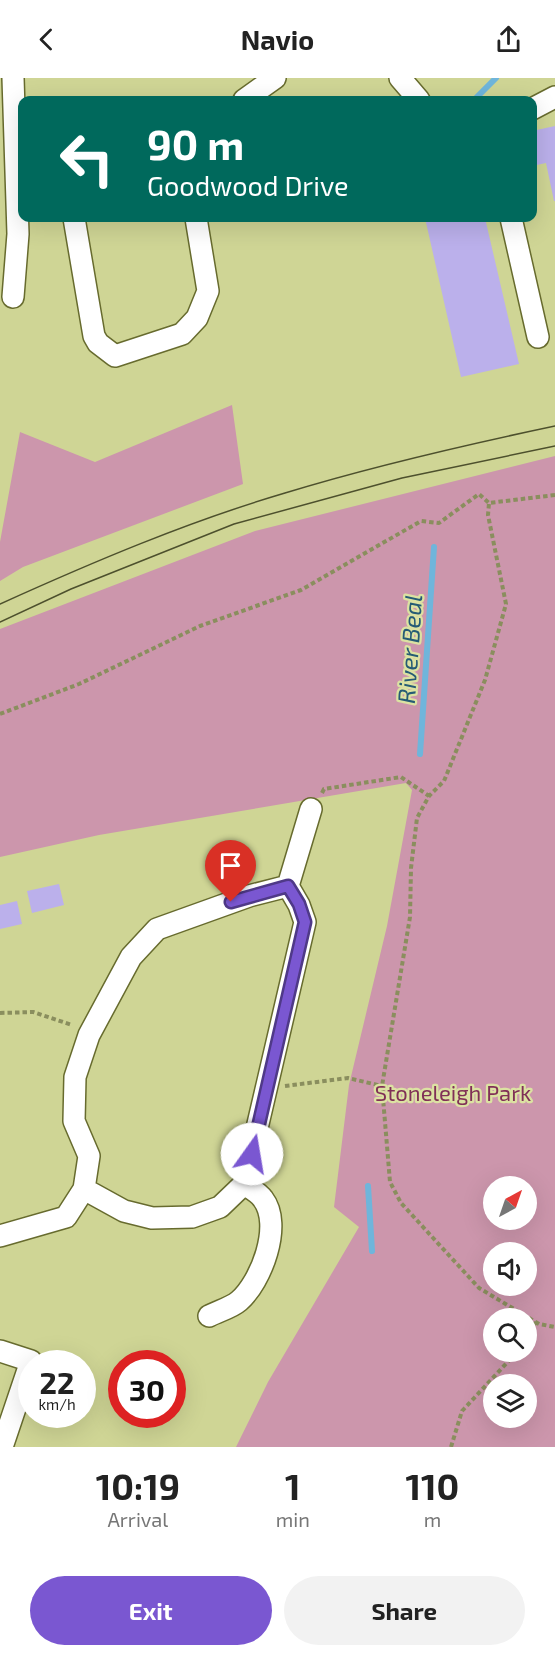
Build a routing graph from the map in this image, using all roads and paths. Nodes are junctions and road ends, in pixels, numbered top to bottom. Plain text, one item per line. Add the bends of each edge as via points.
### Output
1 (14, 78) edge
2 (275, 78) edge
3 (400, 78) edge
4 (250, 96) edge
5 (416, 96) edge
6 (555, 97) edge
7 (537, 106) edge
8 (75, 222) edge
9 (197, 222) edge
10 (512, 222) edge
11 (13, 297) dead end
12 (538, 337) dead end
13 (555, 495) edge
14 (489, 503) junction
15 (0, 714) edge
16 (429, 796) junction
17 (311, 809) joint
18 (288, 886) junction
19 (0, 1013) edge
20 (91, 1032) junction
21 (382, 1086) junction
22 (267, 1088) junction
23 (244, 1184) junction
24 (84, 1188) junction
25 (0, 1236) edge
26 (513, 1308) edge
27 (209, 1316) dead end
28 (537, 1322) edge
29 (555, 1327) edge
30 (0, 1351) edge
31 (508, 1362) edge
32 (2, 1447) edge
33 (451, 1447) edge

1 - 11 street via 18,234
2 - 4 street
3 - 5 street
6 - 7 street
8 - 9 street via 94,336 115,356 182,334 197,318 208,291
10 - 12 street
13 - 14 path
14 - 15 path via 479,494 438,523 421,521 301,590 201,626 79,684
14 - 16 path via 506,604 486,680 444,781
16 - 17 path via 401,777 324,789
16 - 21 path via 417,818 410,917
17 - 18 street
18 - 20 street via 157,930 131,957
18 - 22 street via 305,922
19 - 20 path via 33,1012
20 - 24 street via 75,1077 74,1121 89,1156
21 - 22 path via 348,1078
21 - 26 path via 390,1182 401,1203 479,1288
22 - 23 street
23 - 24 street via 220,1207 192,1217 152,1218 124,1211
23 - 27 street via 263,1198 269,1211 271,1226 266,1254 259,1274 238,1302
24 - 25 street via 66,1217
28 - 29 path
30 - 32 street via 31,1361
31 - 33 path via 462,1412

